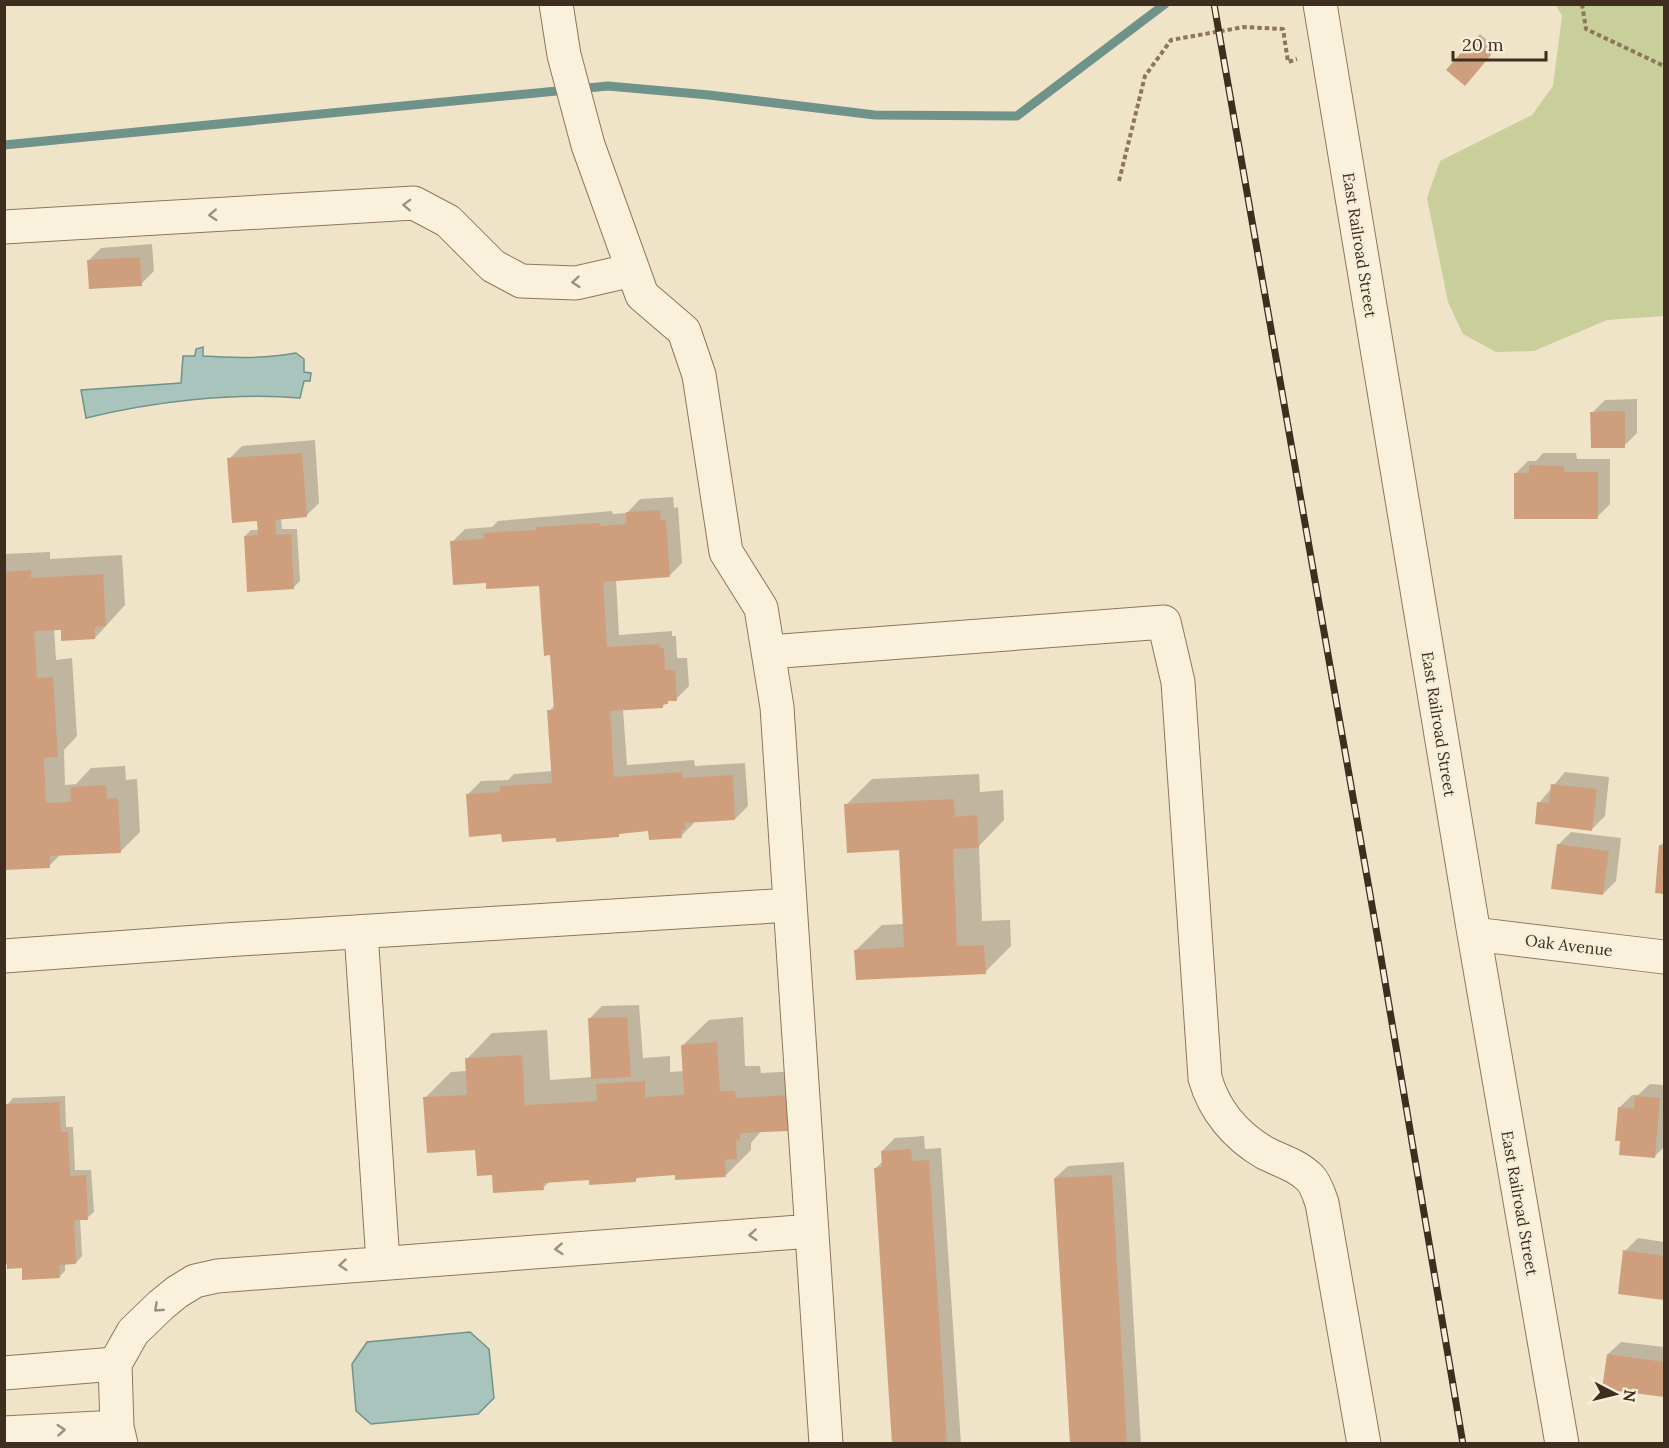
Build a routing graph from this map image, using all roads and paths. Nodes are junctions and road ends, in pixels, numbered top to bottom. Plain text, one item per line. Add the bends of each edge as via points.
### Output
1 (556, 4) edge
2 (1582, 4) edge
3 (1321, 11) edge
4 (1299, 58) dead end
5 (1665, 66) edge
6 (1119, 181) dead end
7 (4, 227) edge
8 (633, 270) junction
9 (770, 652) junction
10 (790, 904) junction
11 (361, 932) junction
12 (1474, 934) junction
13 (4, 956) edge
14 (1665, 957) edge
15 (812, 1231) junction
16 (383, 1262) junction
17 (115, 1364) junction
18 (4, 1373) edge
19 (4, 1433) edge
20 (119, 1435) edge
21 (826, 1443) edge
22 (1364, 1443) edge
23 (1562, 1443) edge

1 - 8 street via 564,55 588,146
2 - 5 path via 1586,29
3 - 12 street, East Railroad Street
4 - 6 path via 1288,62 1283,29 1245,27 1171,40 1144,76
8 -> 7 street via 576,283 521,281 493,266 448,220 414,203
8 - 9 street via 642,295 684,331 699,375 726,552 761,608
9 - 10 street
9 - 22 street via 1164,622 1178,682 1205,1078 1210,1096 1224,1119 1265,1152 1300,1169 1312,1180 1322,1203
10 - 11 street
10 - 15 street
11 - 13 street
11 - 16 street
12 - 14 street, Oak Avenue
12 - 23 street, East Railroad Street
15 -> 16 street
15 - 21 street
16 -> 17 street via 195,1281 161,1305 134,1332
17 - 18 street
17 - 20 street
19 -> 20 street

